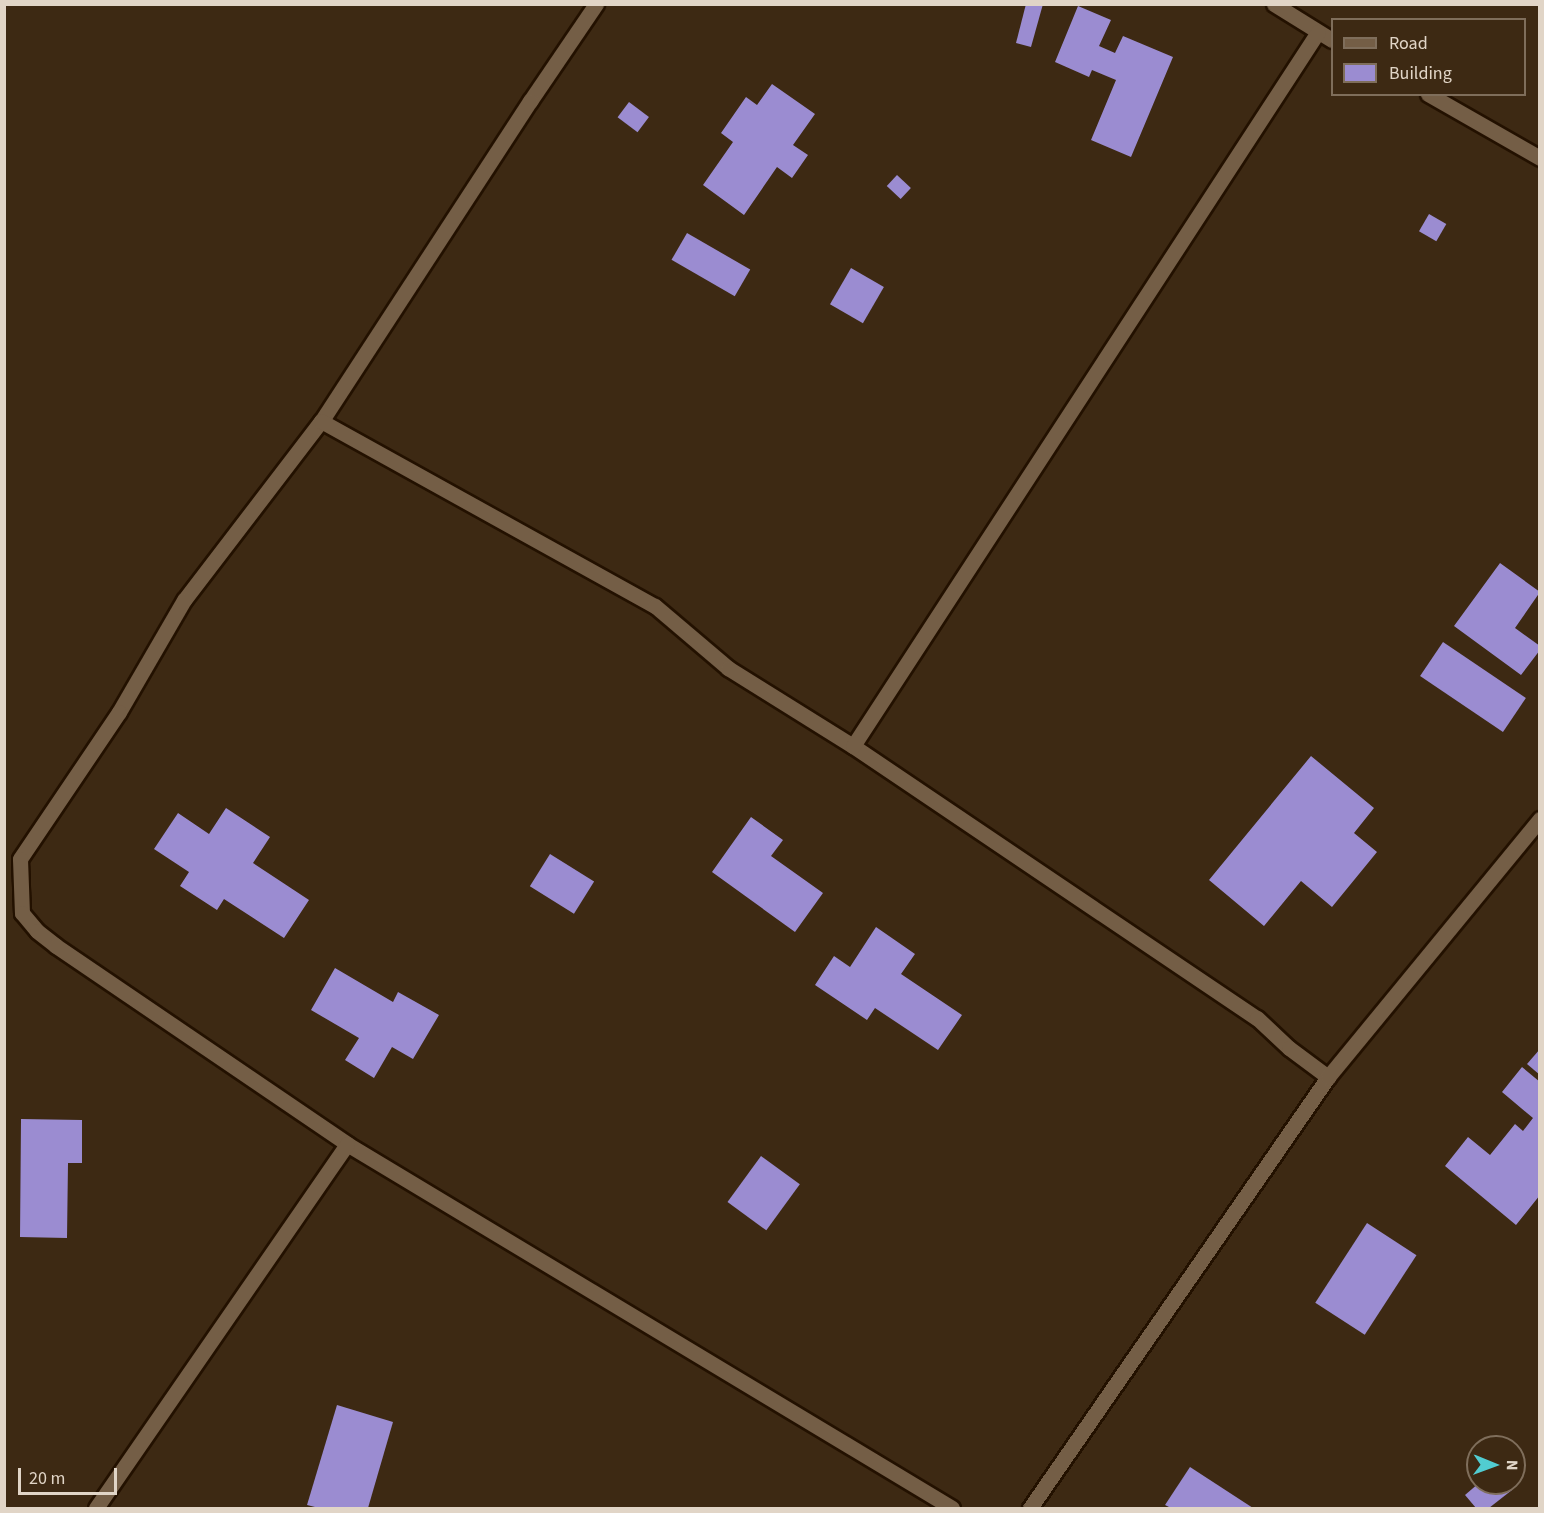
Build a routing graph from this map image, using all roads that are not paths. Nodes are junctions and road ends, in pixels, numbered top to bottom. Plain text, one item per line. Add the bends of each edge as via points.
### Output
1 (596, 4) edge
2 (1274, 4) edge
3 (1318, 32) junction
4 (1331, 39) edge
5 (1431, 96) edge
6 (1539, 158) edge
7 (321, 421) junction
8 (853, 746) junction
9 (1539, 819) edge
10 (1328, 1077) junction
11 (347, 1144) junction
12 (96, 1509) edge
13 (952, 1509) edge
14 (1030, 1509) edge

1 - 7 street
2 - 3 street
3 - 4 street
3 - 8 street
5 - 6 street
7 - 8 street via 655,606 728,668
7 - 11 street via 184,600 119,712 20,858 19,887 22,914 37,931
8 - 10 street via 1257,1018
9 - 10 street
10 - 14 street
11 - 12 street
11 - 13 street

